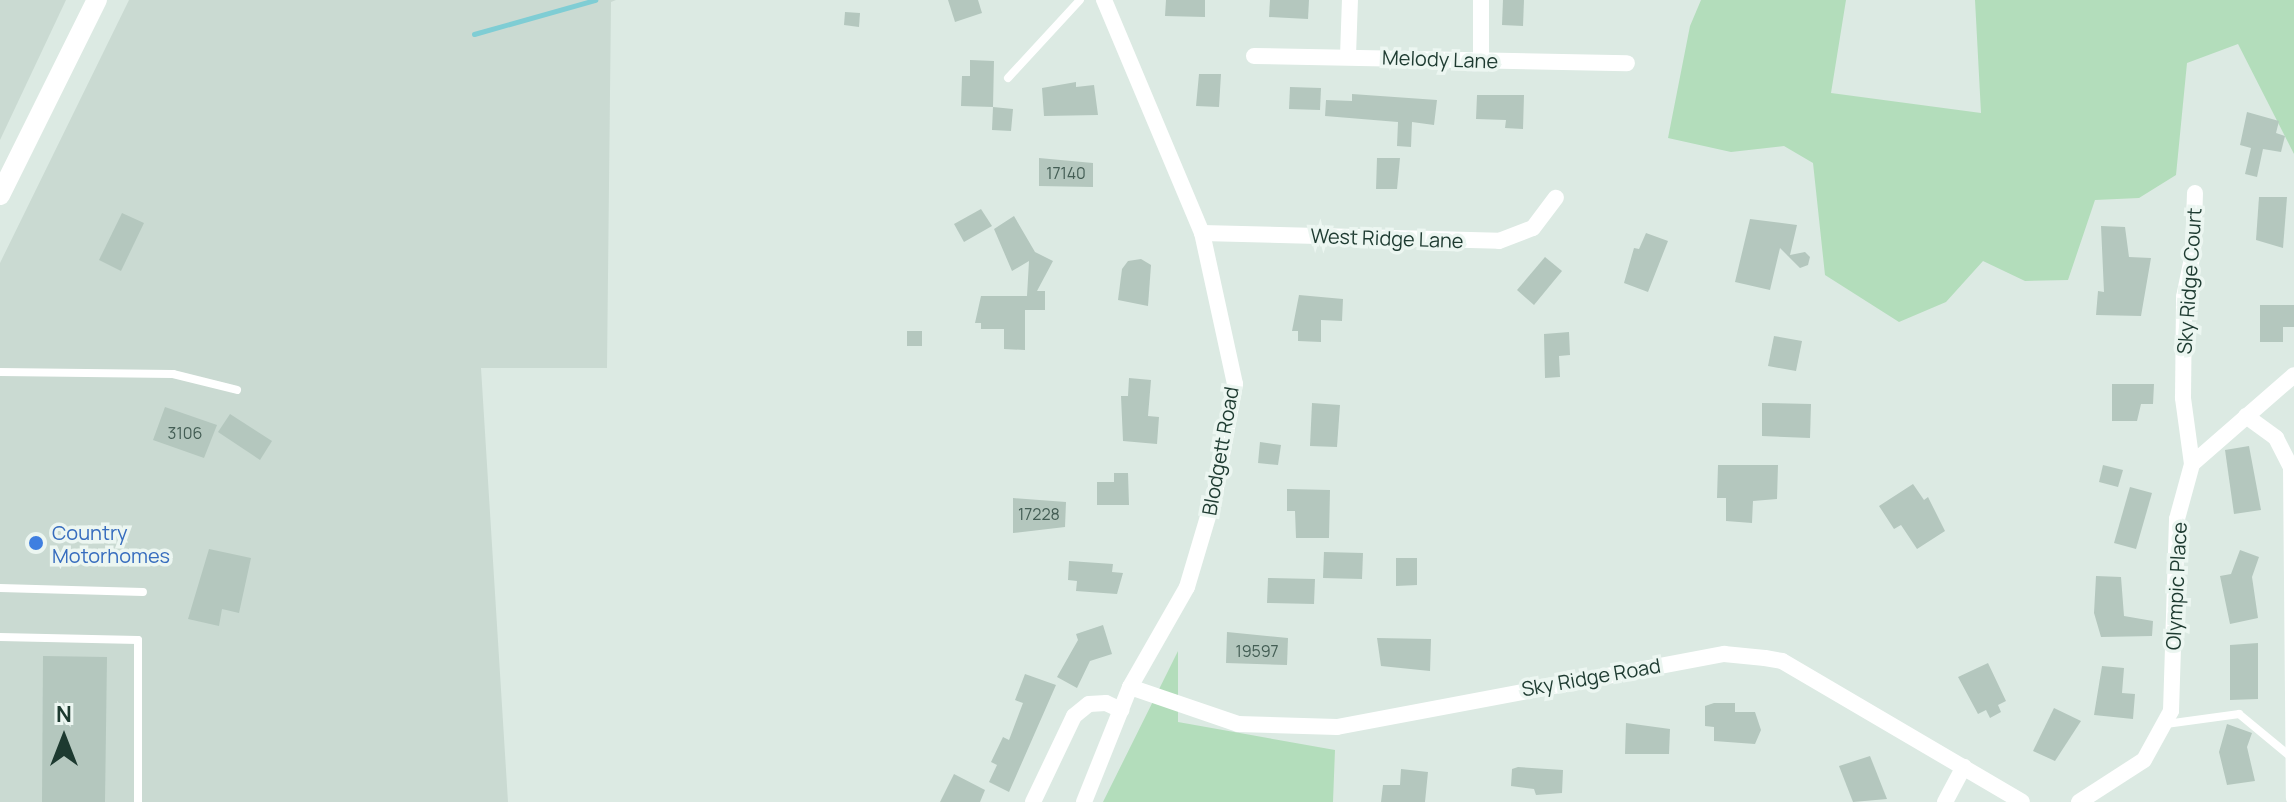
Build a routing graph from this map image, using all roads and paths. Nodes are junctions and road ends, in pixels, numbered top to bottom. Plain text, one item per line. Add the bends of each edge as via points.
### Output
1 (97, 0) edge
2 (1080, 0) edge
3 (1104, 0) edge
4 (1350, 0) edge
5 (1481, 0) edge
6 (1254, 56) dead end
7 (1348, 56) junction
8 (1481, 61) junction
9 (1627, 63) dead end
10 (1008, 78) dead end
11 (2195, 193) dead end
12 (0, 195) edge
13 (1556, 198) dead end
14 (1202, 233) junction
15 (0, 372) edge
16 (2294, 375) edge
17 (237, 390) dead end
18 (2246, 416) junction
19 (2192, 464) junction
20 (0, 588) edge
21 (143, 592) dead end
22 (0, 637) edge
23 (1130, 687) junction
24 (1121, 710) junction
25 (2165, 724) junction
26 (2291, 757) junction
27 (1964, 767) junction
28 (2294, 798) edge
29 (138, 802) edge
30 (1033, 802) edge
31 (1084, 802) edge
32 (1945, 802) edge
33 (2022, 802) edge
34 (2079, 802) edge

1 - 12 street
2 - 10 lane
3 - 14 street, Blodgett Road
4 - 7 street
5 - 8 street
6 - 7 street, Melody Lane
7 - 8 street, Melody Lane
8 - 9 street, Melody Lane
11 - 19 street, Sky Ridge Court via 2184,311 2183,398
13 - 14 street, West Ridge Lane via 1533,228 1499,241
14 - 23 street, Blodgett Road via 1235,384 1215,493 1195,564
15 - 17 lane via 173,374
16 - 18 street
18 - 19 street
18 - 26 street via 2276,438 2291,467
19 - 25 street, Olympic Place via 2177,519 2171,711
20 - 21 lane
22 - 29 lane via 138,640
23 - 24 street, Blodgett Road
23 - 27 street, Sky Ridge Road via 1238,724 1337,727 1724,654 1782,661
24 - 30 street via 1106,703 1089,704 1074,716
24 - 31 street, Blodgett Road
25 - 26 lane via 2239,714
25 - 34 street, Olympic Place via 2144,760
26 - 28 street
27 - 32 street
27 - 33 street, Sky Ridge Road

